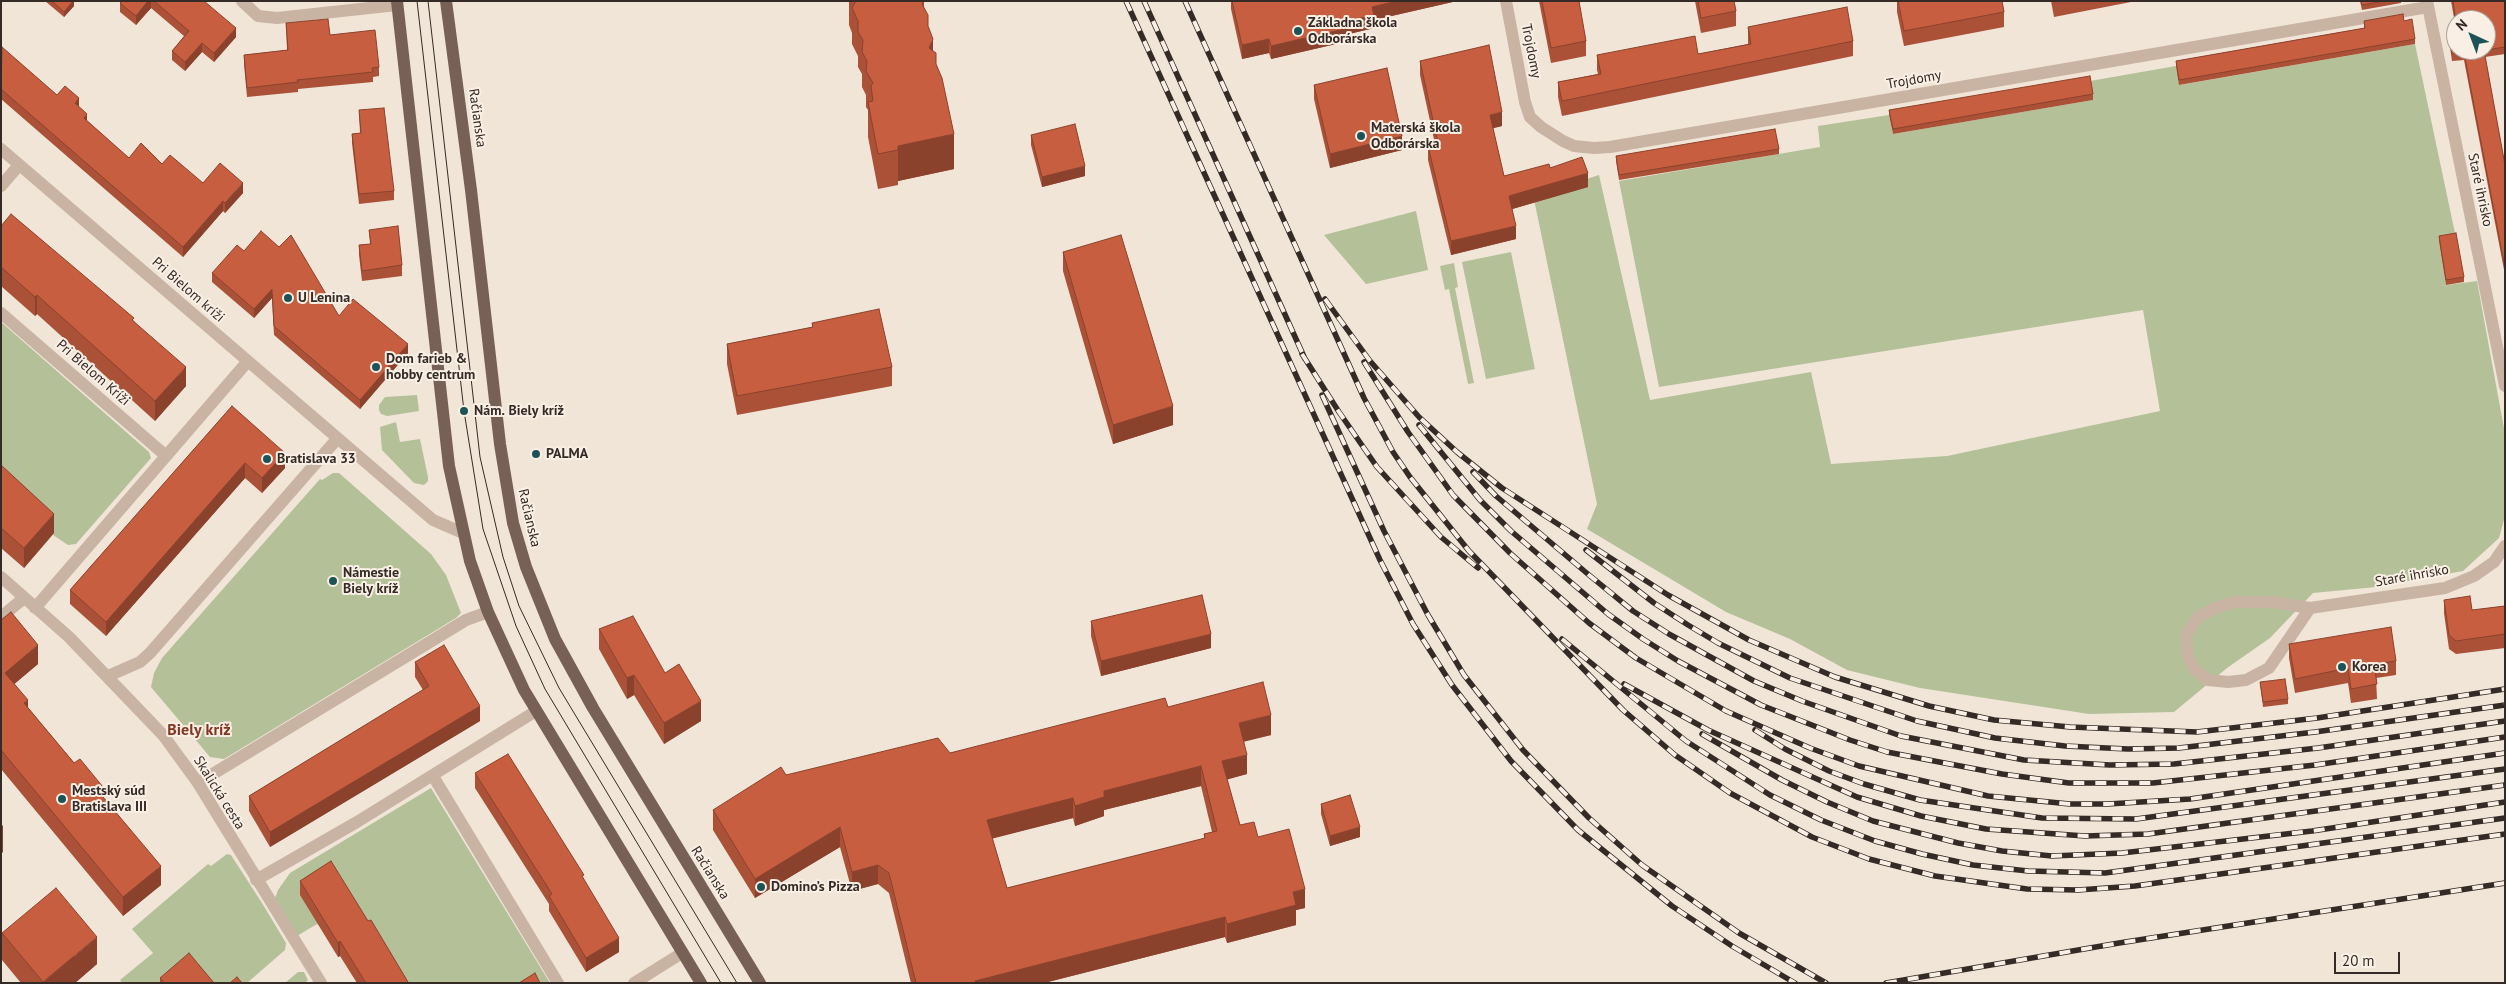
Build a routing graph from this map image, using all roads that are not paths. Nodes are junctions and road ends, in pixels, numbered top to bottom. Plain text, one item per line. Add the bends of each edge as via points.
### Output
1 (242, 1) edge
2 (446, 1) edge
3 (1506, 1) edge
4 (397, 3) edge
5 (2427, 4) edge
6 (1, 149) edge
7 (20, 165) junction
8 (1, 186) edge
9 (1, 313) edge
10 (248, 361) junction
11 (2505, 386) edge
12 (337, 439) junction
13 (165, 455) junction
14 (463, 533) junction
15 (2505, 546) edge
16 (1, 577) edge
17 (24, 598) junction
18 (35, 608) junction
19 (2310, 608) junction
20 (488, 612) junction
21 (1, 617) edge
22 (108, 676) junction
23 (536, 711) junction
24 (433, 776) junction
25 (198, 783) junction
26 (256, 880) junction
27 (682, 953) junction
28 (320, 983) edge
29 (558, 983) edge
30 (634, 983) edge
31 (701, 983) edge
32 (760, 983) edge

1 - 4 street via 258,16 277,18
2 - 32 main road, Račianska via 500,444 513,524 526,567 555,639 593,708
3 - 5 street, Trojdomy via 1530,117 1563,141 1594,148
4 - 14 main road via 449,466
5 - 11 street, Staré ihrisko
6 - 7 street, Pri Bielom kríži
7 - 8 street
7 - 10 street, Pri Bielom kríži
9 - 13 street, Pri Bielom Kríži
10 - 12 street, Pri Bielom kríži
10 - 13 street
12 - 14 street via 433,520
12 - 22 street via 150,652 140,662
13 - 18 street
14 - 20 main road
15 - 19 street, Staré ihrisko via 2494,562 2474,576 2444,588
16 - 17 street, Skalická cesta
17 - 18 street, Skalická cesta
17 - 21 street
18 - 22 street, Skalická cesta
19 - 19 street, Staré ihrisko via 2269,668 2246,680 2208,680 2195,670 2188,656 2186,635 2198,617 2216,608 2234,602 2273,602
20 - 23 main road
20 - 25 street via 458,624
22 - 25 street, Skalická cesta via 163,735
23 - 24 street
23 - 27 main road
24 - 26 street
24 - 29 street
25 - 26 street, Skalická cesta
26 - 28 street, Skalická cesta
27 - 30 street
27 - 31 main road

